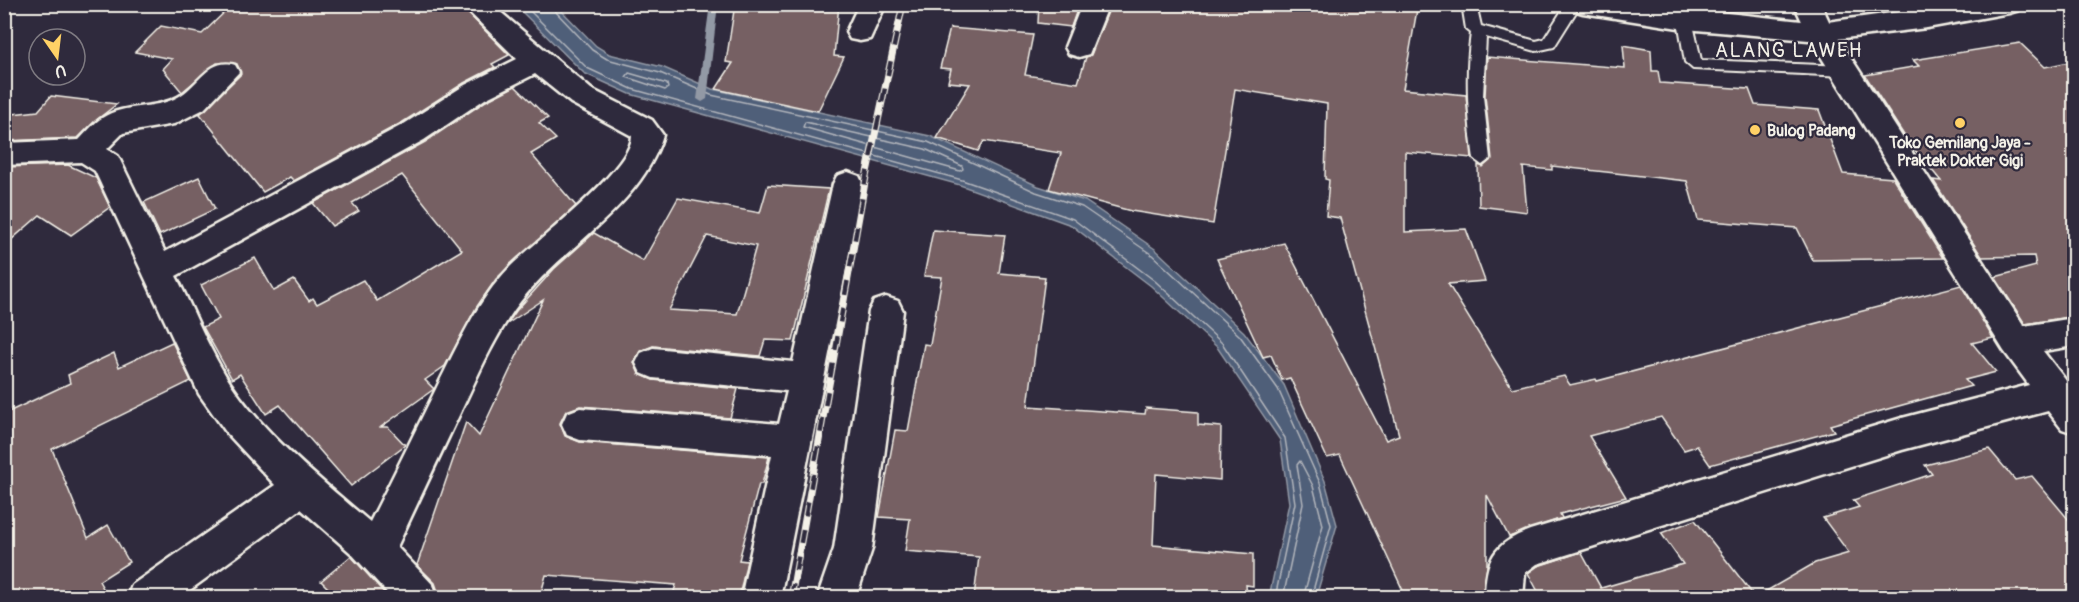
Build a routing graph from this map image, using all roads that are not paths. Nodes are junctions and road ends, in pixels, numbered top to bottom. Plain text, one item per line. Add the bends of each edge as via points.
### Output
1 (474, 4) edge
2 (873, 4) edge
3 (1096, 4) edge
4 (1469, 4) edge
5 (1574, 4) edge
6 (1583, 4) edge
7 (1807, 4) edge
8 (2009, 4) edge
9 (1685, 21) junction
10 (860, 32) dead end
11 (1479, 32) junction
12 (1820, 32) junction
13 (1079, 47) dead end
14 (537, 61) junction
15 (1845, 71) junction
16 (225, 72) dead end
17 (87, 151) junction
18 (4, 154) edge
19 (1482, 159) dead end
20 (848, 184) dead end
21 (159, 270) junction
22 (886, 311) dead end
23 (2074, 332) edge
24 (2016, 340) junction
25 (653, 363) dead end
26 (807, 378) junction
27 (2064, 406) edge
28 (580, 424) dead end
29 (794, 441) junction
30 (302, 487) junction
31 (375, 552) junction
32 (146, 597) edge
33 (419, 597) edge
34 (760, 597) edge
35 (836, 597) edge
36 (1504, 597) edge

1 - 14 street
2 - 10 street
3 - 13 street
4 - 11 lane via 1472,26
5 - 11 lane via 1544,45
6 - 9 street
7 - 12 street
8 - 12 street
9 - 12 street
9 - 15 lane via 1693,62 1698,65
11 - 19 lane via 1473,65 1473,99
12 - 15 street
14 - 21 street
14 - 31 street via 581,96 642,128 648,135 647,147 618,184 522,276 495,308
15 - 24 street
16 - 17 street via 194,102 174,113 133,117 113,125
17 - 18 street
17 - 21 street via 107,164
20 - 26 street
21 - 30 street via 211,383 239,422
22 - 35 street via 853,549
23 - 24 street
24 - 27 street
25 - 26 street
26 - 29 street
27 - 36 street via 1902,434 1530,548 1508,562
28 - 29 street
29 - 34 street
30 - 31 street
30 - 32 street
31 - 33 street

